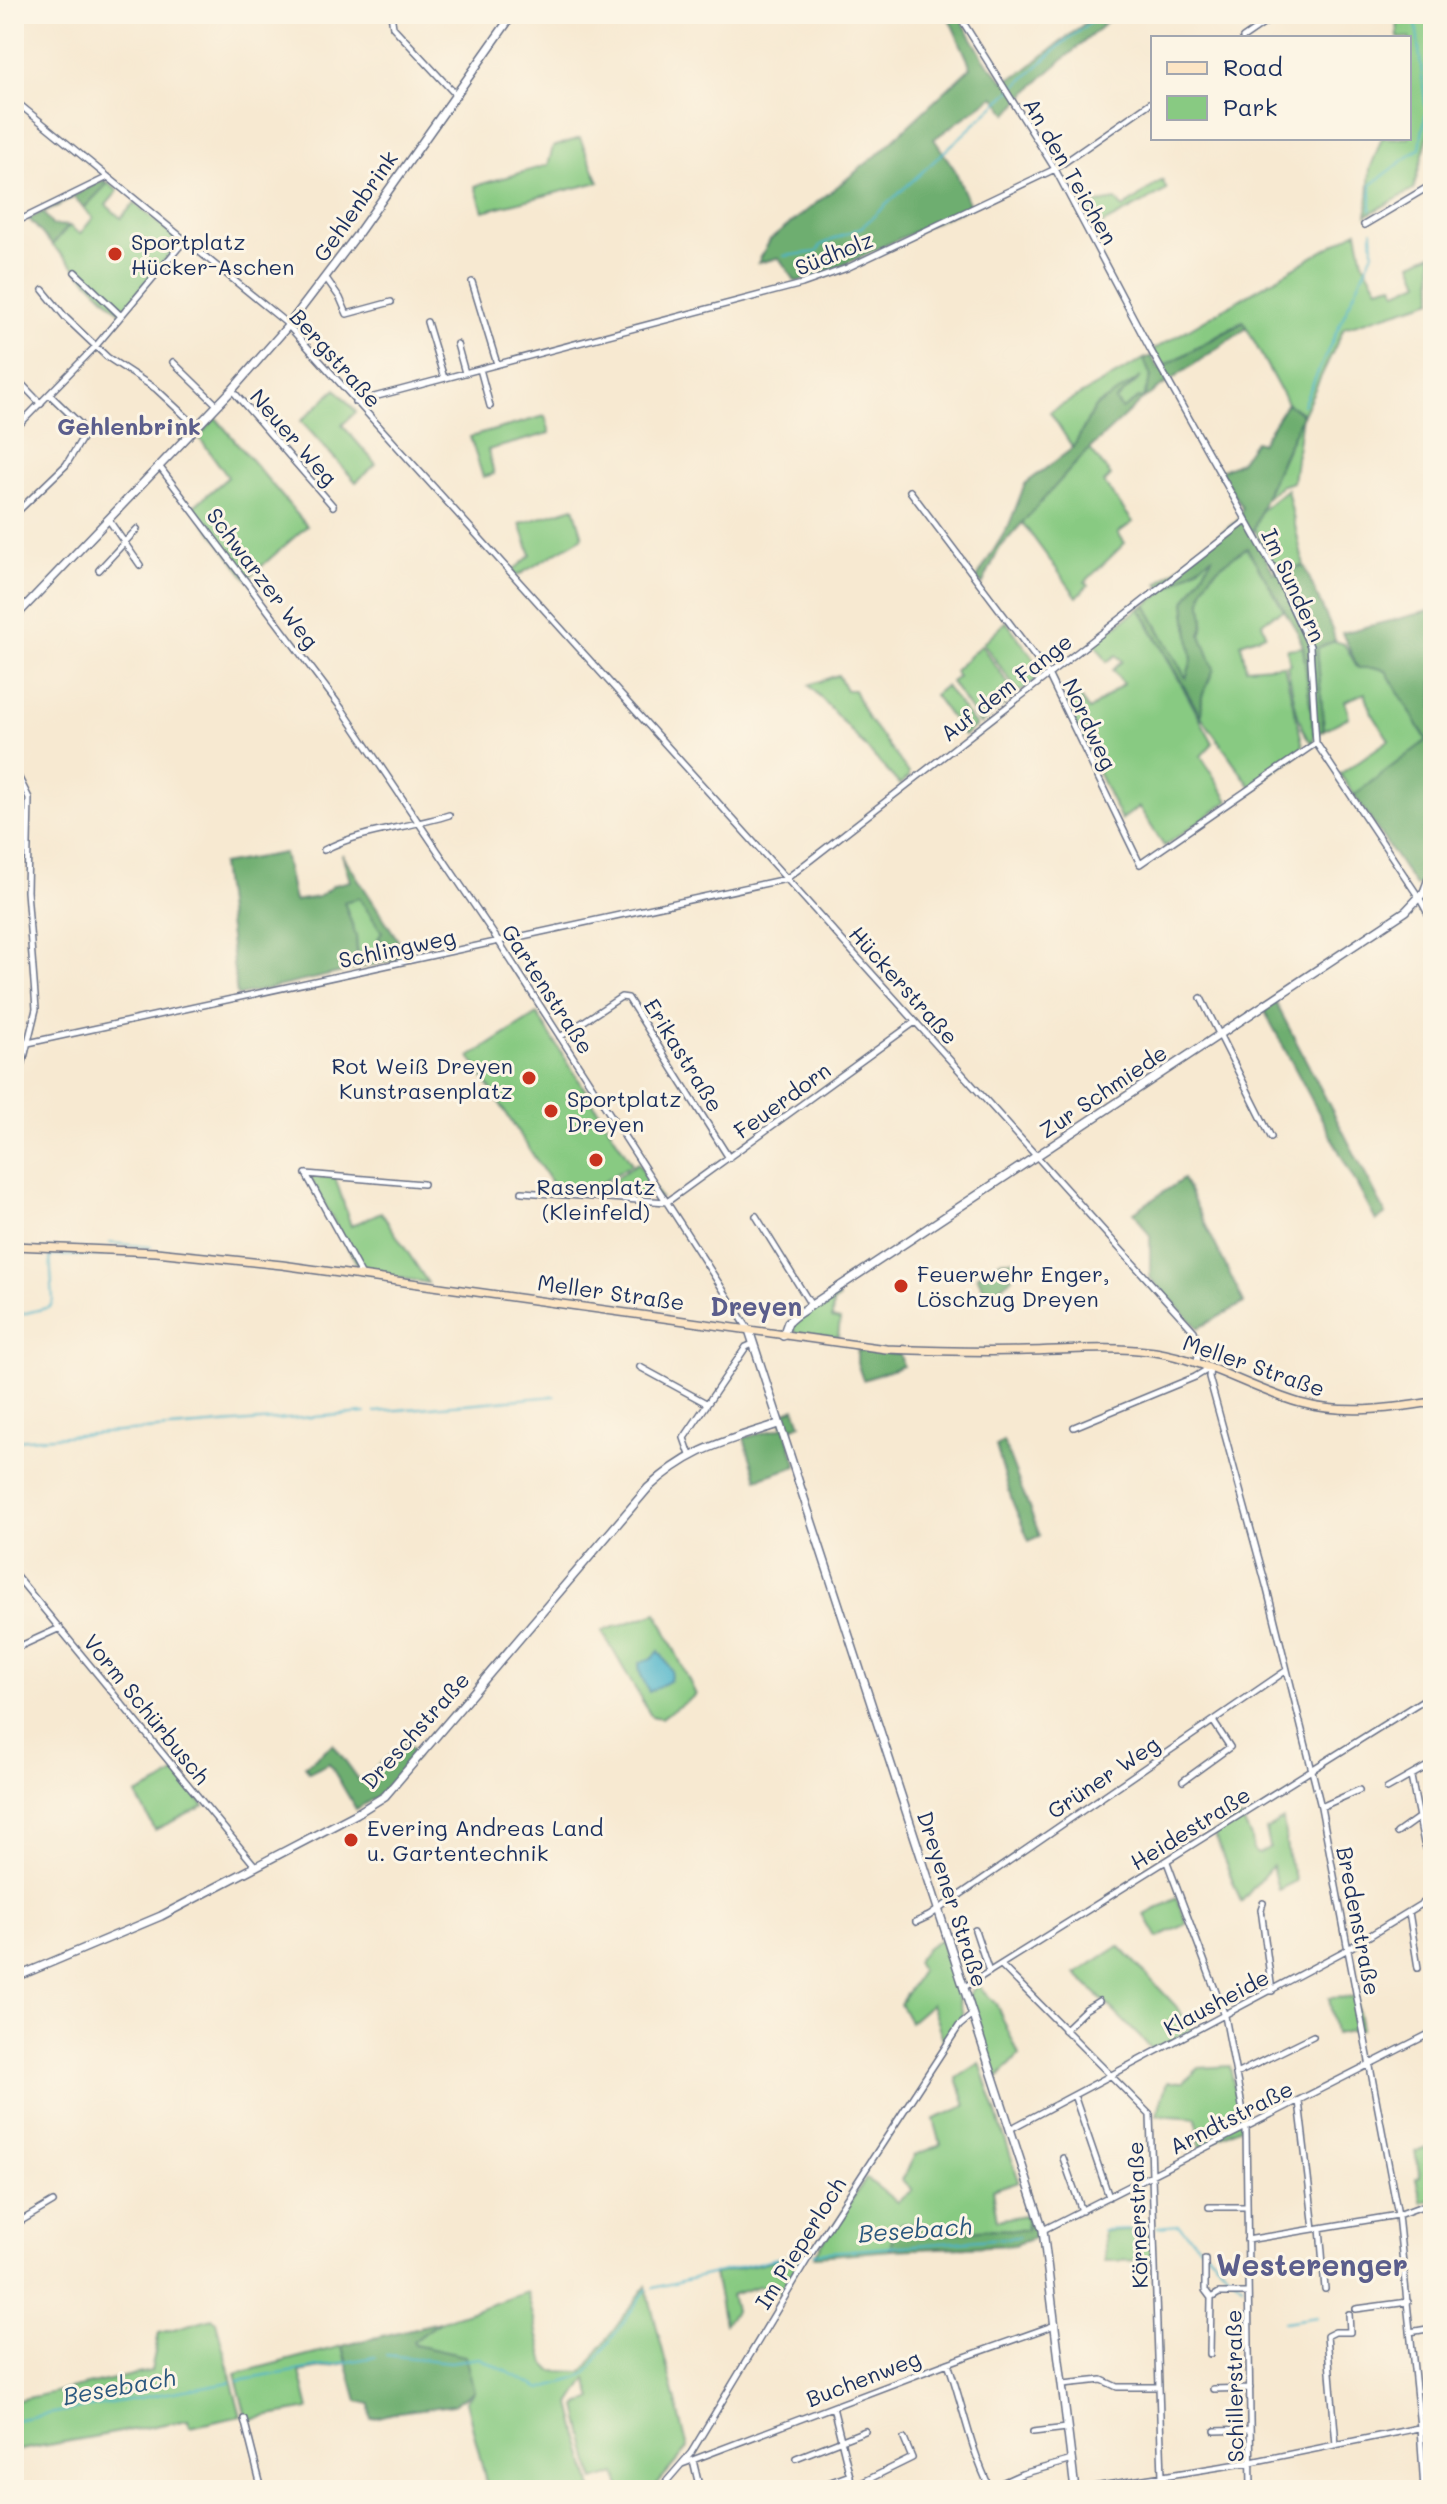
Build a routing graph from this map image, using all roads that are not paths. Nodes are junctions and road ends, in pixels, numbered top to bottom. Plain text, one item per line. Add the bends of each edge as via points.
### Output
1 (391, 14) edge
2 (513, 14) edge
3 (958, 14) edge
4 (1278, 14) edge
5 (1246, 36) edge
6 (456, 95) junction
7 (14, 100) edge
8 (1151, 102) edge
9 (1055, 169) junction
10 (108, 177) junction
11 (1433, 184) edge
12 (14, 223) edge
13 (1364, 225) dead end
14 (185, 240) junction
15 (75, 272) dead end
16 (326, 278) junction
17 (472, 282) dead end
18 (43, 290) dead end
19 (391, 302) dead end
20 (121, 316) junction
21 (427, 322) dead end
22 (287, 327) junction
23 (457, 344) dead end
24 (95, 347) junction
25 (1149, 348) joint
26 (173, 362) dead end
27 (497, 364) junction
28 (480, 369) junction
29 (465, 373) junction
30 (14, 376) edge
31 (444, 378) junction
32 (20, 382) junction
33 (14, 387) edge
34 (232, 390) junction
35 (50, 395) junction
36 (355, 402) junction
37 (41, 404) junction
38 (217, 405) junction
39 (490, 406) dead end
40 (197, 427) junction
41 (14, 430) edge
42 (159, 466) junction
43 (910, 491) dead end
44 (333, 506) dead end
45 (14, 515) edge
46 (108, 519) junction
47 (1246, 521) junction
48 (137, 529) dead end
49 (124, 543) junction
50 (140, 565) dead end
51 (99, 570) dead end
52 (14, 618) edge
53 (567, 637) joint
54 (1048, 674) junction
55 (342, 709) joint
56 (1316, 743) junction
57 (14, 768) edge
58 (449, 815) dead end
59 (420, 824) junction
60 (324, 850) dead end
61 (1433, 868) edge
62 (786, 879) junction
63 (1420, 899) junction
64 (1433, 923) edge
65 (499, 942) junction
66 (1201, 998) dead end
67 (915, 1022) junction
68 (1218, 1036) junction
69 (560, 1037) junction
70 (14, 1043) edge
71 (28, 1043) junction
72 (14, 1099) edge
73 (1271, 1137) dead end
74 (1037, 1157) junction
75 (729, 1158) junction
76 (423, 1184) dead end
77 (522, 1192) dead end
78 (667, 1202) junction
79 (756, 1216) dead end
80 (14, 1246) edge
81 (362, 1276) junction
82 (811, 1305) junction
83 (749, 1330) junction
84 (783, 1336) junction
85 (753, 1344) junction
86 (1197, 1363) junction
87 (640, 1367) dead end
88 (1210, 1368) junction
89 (1433, 1402) edge
90 (706, 1403) junction
91 (778, 1424) junction
92 (1074, 1427) dead end
93 (690, 1455) junction
94 (14, 1573) edge
95 (60, 1628) junction
96 (14, 1649) edge
97 (1287, 1670) junction
98 (1433, 1694) edge
99 (1213, 1721) junction
100 (1433, 1763) edge
101 (1313, 1769) junction
102 (1411, 1777) junction
103 (1183, 1781) dead end
104 (1387, 1789) dead end
105 (1359, 1790) dead end
106 (1321, 1807) junction
107 (1418, 1818) junction
108 (1397, 1833) dead end
109 (1167, 1862) junction
110 (1433, 1865) edge
111 (256, 1867) junction
112 (1433, 1897) edge
113 (1263, 1903) dead end
114 (937, 1910) junction
115 (1409, 1912) junction
116 (916, 1922) dead end
117 (975, 1930) dead end
118 (1348, 1949) junction
119 (1001, 1965) junction
120 (1418, 1968) dead end
121 (989, 1972) junction
122 (14, 1978) edge
123 (963, 1988) junction
124 (1272, 1991) junction
125 (1099, 2001) dead end
126 (972, 2015) junction
127 (1225, 2016) junction
128 (1064, 2030) junction
129 (1433, 2032) edge
130 (1313, 2036) dead end
131 (1370, 2065) junction
132 (1236, 2074) junction
133 (1110, 2076) junction
134 (1074, 2095) junction
135 (1299, 2101) junction
136 (1246, 2127) junction
137 (1009, 2129) junction
138 (1063, 2158) dead end
139 (1151, 2176) junction
140 (1109, 2197) junction
141 (53, 2202) dead end
142 (1433, 2202) edge
143 (1209, 2207) dead end
144 (1247, 2207) junction
145 (1082, 2211) junction
146 (1398, 2215) junction
147 (14, 2225) edge
148 (1317, 2228) junction
149 (1043, 2230) junction
150 (1247, 2240) junction
151 (1205, 2259) dead end
152 (1325, 2289) dead end
153 (1248, 2293) junction
154 (1211, 2298) junction
155 (1408, 2302) junction
156 (1356, 2309) dead end
157 (1349, 2314) dead end
158 (1056, 2325) junction
159 (1433, 2328) edge
160 (1410, 2332) junction
161 (1210, 2354) dead end
162 (948, 2363) junction
163 (1063, 2384) junction
164 (1158, 2387) junction
165 (1250, 2388) junction
166 (1213, 2389) dead end
167 (833, 2407) junction
168 (244, 2419) dead end
169 (1433, 2425) edge
170 (1420, 2427) junction
171 (1068, 2428) junction
172 (1250, 2430) junction
173 (865, 2431) dead end
174 (1215, 2431) dead end
175 (1033, 2432) dead end
176 (904, 2439) dead end
177 (842, 2440) junction
178 (1336, 2445) junction
179 (692, 2456) junction
180 (796, 2458) dead end
181 (1072, 2460) junction
182 (1251, 2462) junction
183 (1433, 2467) edge
184 (1423, 2468) junction
185 (850, 2475) junction
186 (1162, 2477) junction
187 (853, 2489) edge
188 (988, 2489) edge
189 (262, 2490) edge
190 (659, 2490) edge
191 (700, 2490) edge
192 (809, 2490) edge
193 (1075, 2490) edge
194 (1251, 2490) edge
195 (1424, 2490) edge

1 - 6 street via 393,27
2 - 6 street, Gehlenbrink
3 - 9 street, An den Teichen
4 - 5 street
6 - 16 street, Gehlenbrink
7 - 10 street, Bergstraße
8 - 9 street, Südholz
9 - 25 street, An den Teichen
9 - 27 street, Südholz via 847,268 802,284
10 - 12 street
10 - 14 street, Bergstraße
11 - 13 street
14 - 20 street
14 - 22 street, Bergstraße
15 - 20 street
16 - 19 street via 347,314
16 - 22 street, Gehlenbrink
17 - 27 street
18 - 24 street
20 - 24 street
21 - 31 street
22 - 34 street, Gehlenbrink
22 - 36 street, Bergstraße
23 - 29 street
24 - 35 street
24 - 40 street via 156,389
25 - 47 street, Im Sundern
26 - 38 street
27 - 28 street, Südholz
28 - 29 street, Südholz
28 - 39 street
29 - 31 street, Südholz
30 - 32 street
31 - 36 street, Südholz
32 - 33 street
32 - 37 street
34 - 38 street, Gehlenbrink
34 - 44 street, Neuer Weg
35 - 37 street
35 - 45 street via 80,424 83,437 66,465
36 - 53 street, Bergstraße
37 - 41 street
38 - 40 street, Gehlenbrink
40 - 42 street, Gehlenbrink
42 - 46 street, Gehlenbrink
42 - 55 street, Schwarzer Weg
43 - 54 street, Nordweg
46 - 49 street
46 - 52 street, Gehlenbrink
47 - 54 street, Auf dem Fange
47 - 56 street, Im Sundern via 1310,646
48 - 49 street
49 - 50 street
49 - 51 street
53 - 62 street, Hückerstraße
54 - 56 street, Nordweg via 1140,864
54 - 62 street, Auf dem Fange
55 - 59 street, Gartenstraße
56 - 63 street
57 - 71 street via 29,798 27,891 36,1009
58 - 59 street
59 - 60 street via 340,841
59 - 65 street, Gartenstraße
61 - 63 street
62 - 65 street, Schlingweg
62 - 67 street, Hückerstraße
63 - 64 street
63 - 68 street, Zur Schmiede
65 - 69 street, Gartenstraße
65 - 71 street, Schlingweg
66 - 68 street
67 - 74 street, Hückerstraße
67 - 75 street, Feuerdorn
68 - 73 street
68 - 74 street, Zur Schmiede
69 - 75 street, Erikastraße via 621,997 628,998
69 - 78 street, Gartenstraße
70 - 71 street, Schlingweg
71 - 72 street
74 - 82 street, Zur Schmiede
74 - 86 street, Hückerstraße via 1194,1331
75 - 78 street, Feuerdorn
76 - 81 street via 306,1174
77 - 78 street
78 - 83 street, Gartenstraße
79 - 82 street
80 - 81 main road, Meller Straße via 199,1256
81 - 83 main road, Meller Straße
82 - 84 street, Zur Schmiede via 791,1319
83 - 84 main road, Meller Straße
83 - 85 street, Dreyener Straße
84 - 86 main road, Meller Straße via 886,1349 1123,1349
85 - 90 street
85 - 91 street, Dreyener Straße
86 - 88 main road, Meller Straße
87 - 90 street
88 - 89 main road, Meller Straße via 1328,1409
88 - 92 street
88 - 97 street, Bredenstraße
90 - 93 street via 684,1438
91 - 93 street, Dreschstraße
91 - 114 street, Dreyener Straße
93 - 111 street, Dreschstraße via 648,1488 385,1796
94 - 95 street, Vorm Schürbusch
95 - 96 street
95 - 111 street, Vorm Schürbusch
97 - 99 street, Grüner Weg
97 - 101 street, Bredenstraße
98 - 101 street, Heidestraße
99 - 103 street via 1230,1747
99 - 114 street, Grüner Weg
100 - 102 street
101 - 106 street, Bredenstraße
101 - 109 street, Heidestraße
102 - 104 street
102 - 107 street
105 - 106 street
106 - 118 street, Bredenstraße
107 - 108 street
107 - 110 street
109 - 119 street, Heidestraße
109 - 127 street, Schillerstraße
111 - 122 street, Dreschstraße via 161,1916
112 - 115 street, Klausheide
113 - 124 street
114 - 116 street, Grüner Weg
114 - 123 street, Dreyener Straße
115 - 118 street, Klausheide
115 - 120 street
117 - 121 street
118 - 124 street, Klausheide
118 - 131 street, Bredenstraße
119 - 121 street, Heidestraße
119 - 128 street, Körnerstraße
121 - 123 street, Heidestraße
123 - 126 street, Dreyener Straße
124 - 127 street, Klausheide
125 - 128 street
126 - 137 street, Dreyener Straße
126 - 179 street, Im Pieperloch via 959,2026 810,2255
127 - 132 street, Schillerstraße
127 - 133 street, Klausheide
128 - 133 street, Körnerstraße
129 - 131 street, Arndtstraße
130 - 132 street
131 - 135 street, Arndtstraße
131 - 146 street, Bredenstraße
132 - 136 street, Schillerstraße
133 - 134 street, Klausheide
133 - 139 street, Körnerstraße via 1150,2115
134 - 137 street, Klausheide
134 - 140 street
135 - 136 street, Arndtstraße
135 - 148 street
136 - 139 street, Arndtstraße
136 - 144 street, Schillerstraße
137 - 149 street, Dreyener Straße
138 - 145 street
139 - 140 street, Arndtstraße
139 - 164 street, Körnerstraße
140 - 145 street, Arndtstraße
141 - 147 street
142 - 146 street
143 - 144 street
144 - 150 street, Schillerstraße
145 - 149 street, Arndtstraße
146 - 148 street
146 - 155 street, Bredenstraße
148 - 150 street
148 - 152 street
149 - 158 street, Dreyener Straße
150 - 153 street, Schillerstraße
151 - 154 street via 1205,2290
153 - 154 street
153 - 165 street, Schillerstraße
154 - 161 street
155 - 156 street
155 - 160 street, Bredenstraße
157 - 178 street via 1350,2332 1327,2336
158 - 162 street, Buchenweg
158 - 163 street, Dreyener Straße
159 - 160 street
160 - 170 street, Bredenstraße
162 - 167 street, Buchenweg
162 - 188 street
163 - 164 street via 1102,2380 1117,2387
163 - 171 street, Dreyener Straße
164 - 186 street, Körnerstraße
165 - 166 street
165 - 172 street, Schillerstraße
167 - 177 street
167 - 179 street, Buchenweg
168 - 189 street
169 - 170 street
170 - 178 street
170 - 184 street, Bredenstraße
171 - 175 street
171 - 181 street, Dreyener Straße
172 - 174 street
172 - 182 street, Schillerstraße
173 - 177 street
176 - 187 street via 912,2458
177 - 180 street
177 - 185 street
178 - 182 street
179 - 190 street, Buchenweg
179 - 191 street
181 - 188 street
181 - 193 street, Dreyener Straße
182 - 186 street
182 - 194 street, Schillerstraße
183 - 184 street
184 - 195 street, Bredenstraße
185 - 187 street
185 - 192 street
186 - 193 street

